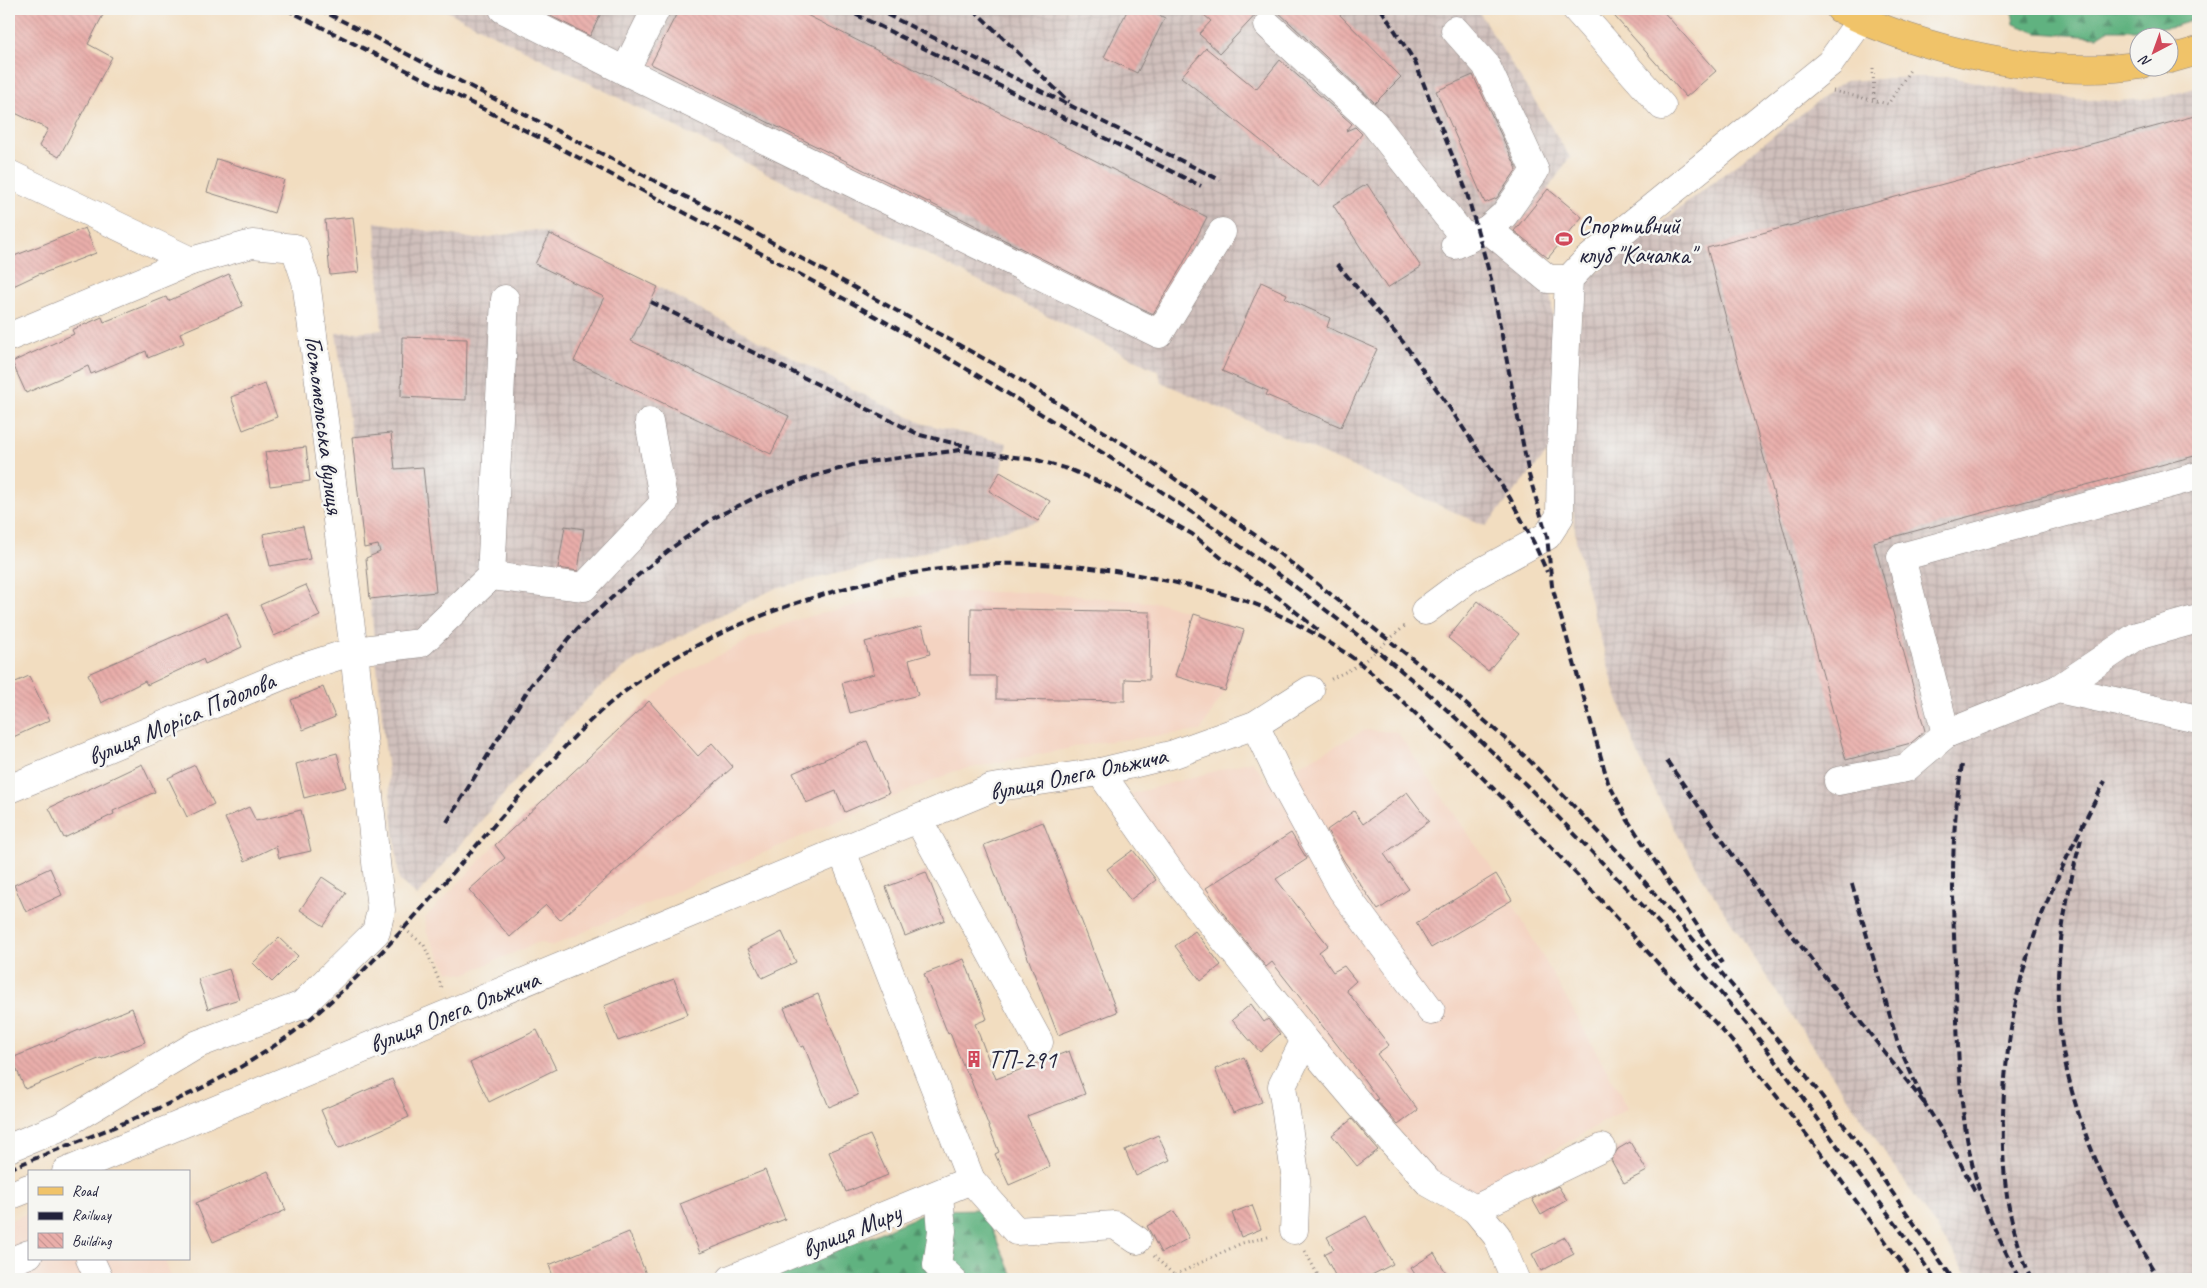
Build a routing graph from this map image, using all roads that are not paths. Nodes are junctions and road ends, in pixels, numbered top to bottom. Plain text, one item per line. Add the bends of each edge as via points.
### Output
1 (503, 9) edge
2 (656, 9) edge
3 (1576, 9) edge
4 (1850, 14) edge
5 (1268, 25) dead end
6 (1455, 30) dead end
7 (2198, 52) edge
8 (2180, 56) edge
9 (2130, 67) edge
10 (625, 71) junction
11 (1662, 106) dead end
12 (9, 174) edge
13 (1222, 232) dead end
14 (1470, 238) junction
15 (191, 262) junction
16 (1569, 279) junction
17 (505, 299) dead end
18 (9, 337) edge
19 (649, 422) dead end
20 (2198, 476) edge
21 (491, 576) junction
22 (1425, 611) road end
23 (2198, 619) edge
24 (354, 651) junction
25 (2058, 689) junction
26 (1310, 690) road end
27 (2198, 719) edge
28 (1255, 725) junction
29 (1946, 734) junction
30 (1100, 772) junction
31 (1838, 781) dead end
32 (9, 789) edge
33 (918, 819) junction
34 (842, 851) junction
35 (1432, 1011) dead end
36 (1305, 1040) junction
37 (1039, 1042) dead end
38 (9, 1148) edge
39 (1602, 1148) dead end
40 (71, 1170) edge
41 (971, 1180) junction
42 (28, 1188) edge
43 (939, 1194) junction
44 (9, 1196) edge
45 (1475, 1209) junction
46 (1294, 1230) road end
47 (1137, 1240) road end
48 (28, 1254) edge
49 (90, 1260) edge
50 (9, 1262) edge
51 (99, 1279) edge
52 (731, 1279) edge
53 (952, 1279) edge
54 (1515, 1279) edge

1 - 10 street
2 - 10 street
3 - 11 street
4 - 9 main road via 1955,51 2003,61 2076,70
4 - 16 street via 1830,63 1586,261
5 - 14 street via 1374,123
6 - 14 street via 1486,65 1535,171 1504,215
7 - 8 main road
10 - 13 street via 1159,334
12 - 15 street
14 - 16 street via 1548,279
15 - 18 street
15 - 24 street, Гостомельська вулиця via 252,244 295,248 306,282
16 - 22 street via 1560,449 1560,516 1547,536 1468,579
17 - 21 street
19 - 21 street via 664,503 584,588
20 - 29 street via 1901,557
21 - 24 street, вулиця Моріса Подолова via 421,643
23 - 25 street via 2137,636
24 - 32 street, вулиця Моріса Подолова via 301,668
24 - 38 street, Гостомельська вулиця via 381,910 376,932 302,1005 198,1044 60,1127
25 - 27 street
25 - 29 street
26 - 28 street, вулиця Олега Ольжича
28 - 30 street, вулиця Олега Ольжича via 1174,754
28 - 35 street via 1279,776 1342,890
29 - 31 street via 1906,768
30 - 33 street, вулиця Олега Ольжича via 992,788
30 - 36 street via 1174,877
33 - 34 street, вулиця Олега Ольжича
33 - 37 street
34 - 40 street, вулиця Олега Ольжича
34 - 41 street
36 - 45 street via 1428,1183
36 - 46 street via 1282,1086 1296,1180
39 - 45 street
41 - 43 street, вулиця Миру
41 - 47 street via 1016,1231 1115,1225
42 - 44 street
43 - 52 street, вулиця Миру
43 - 53 street via 942,1231 937,1265
45 - 54 street via 1497,1236
48 - 50 street
49 - 51 street

